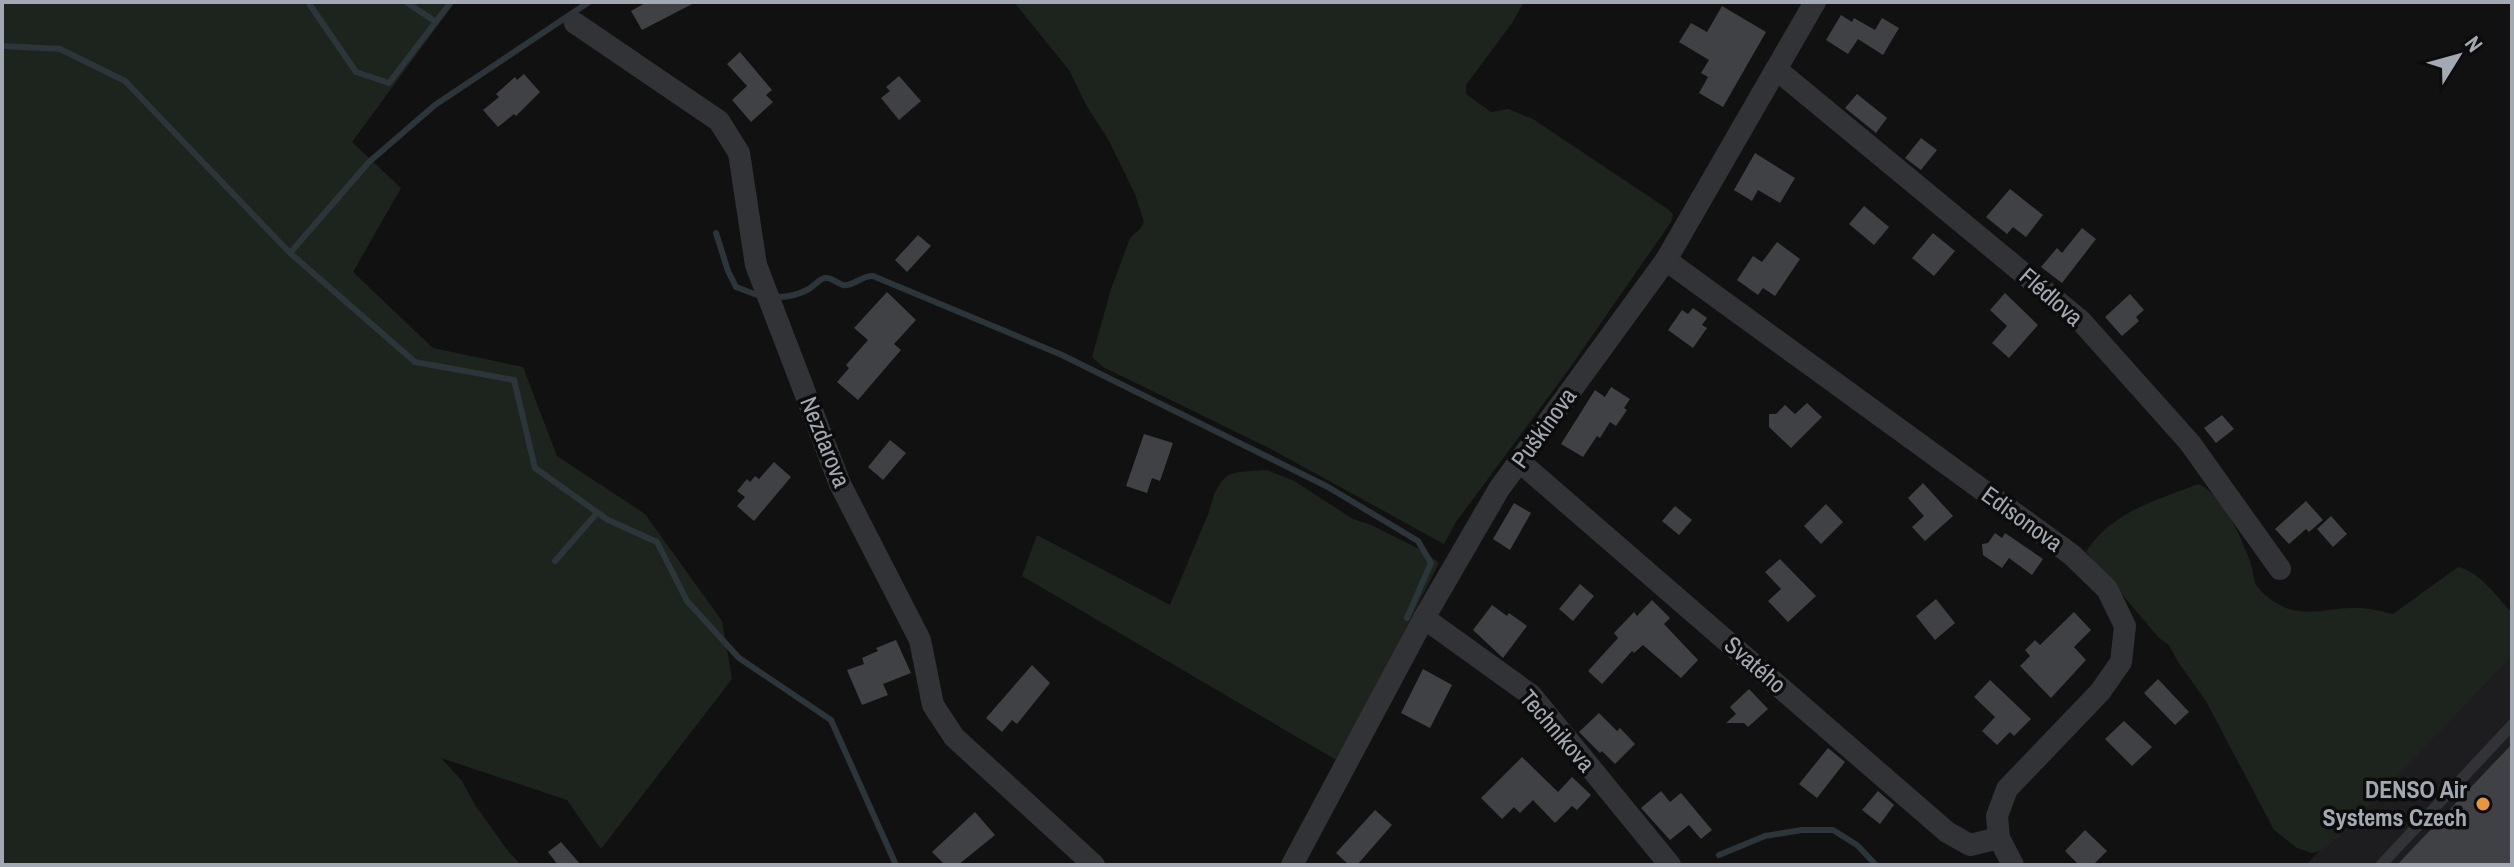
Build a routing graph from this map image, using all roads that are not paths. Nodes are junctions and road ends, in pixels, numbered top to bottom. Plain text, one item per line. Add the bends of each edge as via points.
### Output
1 (1815, 2) edge
2 (575, 23) dead end
3 (1776, 69) junction
4 (1666, 260) junction
5 (1520, 462) junction
6 (2280, 569) dead end
7 (1424, 618) junction
8 (2512, 725) edge
9 (1999, 838) junction
10 (1094, 865) edge
11 (1292, 865) edge
12 (1670, 865) edge
13 (2013, 865) edge
14 (2381, 865) edge

1 - 3 street, Puškinova
2 - 10 street, Nezdarova via 719,121 739,153 756,265 840,484 920,640 933,705 954,737
3 - 4 street, Puškinova
3 - 6 street, Flédlova via 2081,321 2190,443
4 - 5 street, Puškinova
4 - 9 street, Edisonova via 2072,555 2107,589 2125,626 2121,662 2100,692 2007,789 1997,816
5 - 7 street, Puškinova
5 - 9 street, Svatého via 1947,832 1970,845
7 - 11 street, Puškinova
7 - 12 street, Technikova via 1531,695
8 - 14 lane
9 - 13 street

